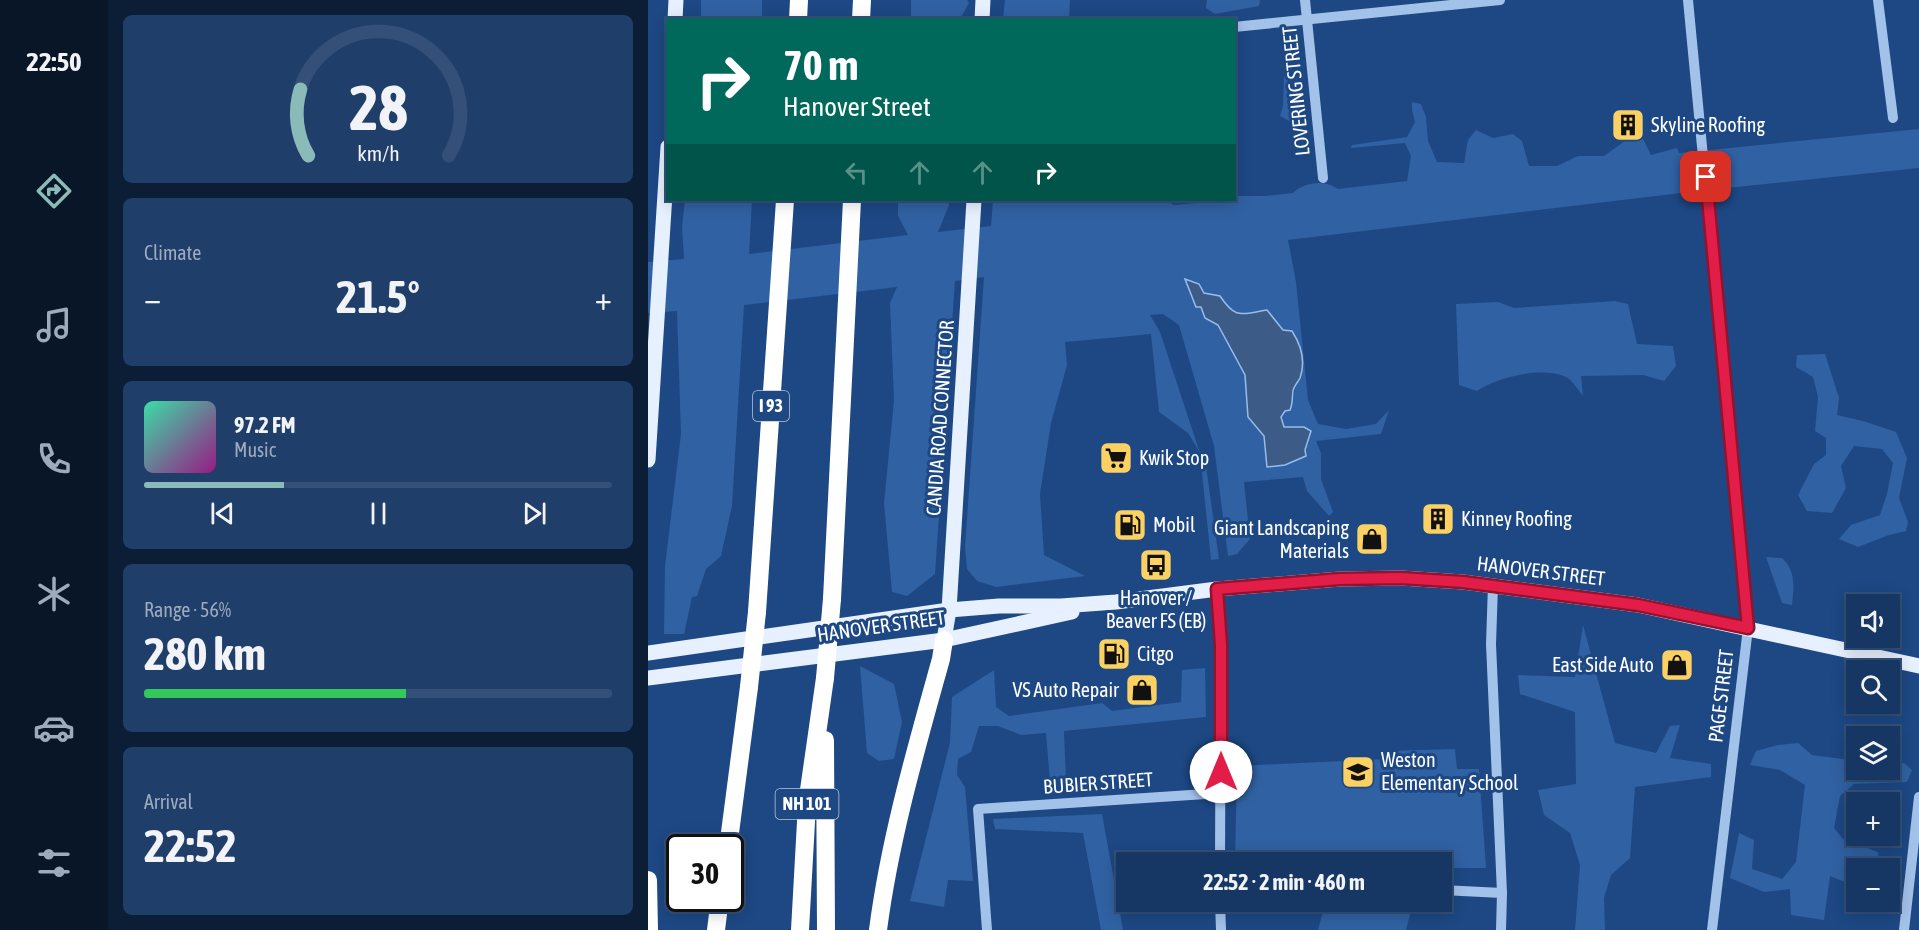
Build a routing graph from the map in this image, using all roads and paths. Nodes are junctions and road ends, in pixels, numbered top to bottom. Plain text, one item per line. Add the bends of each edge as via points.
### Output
1 (676, 0) edge
2 (800, 0) edge
3 (862, 0) edge
4 (983, 0) edge
5 (1305, 0) edge
6 (1500, 0) edge
7 (1688, 0) edge
8 (1878, 0) edge
9 (675, 18) edge
10 (798, 18) edge
11 (861, 18) edge
12 (982, 18) edge
13 (1307, 20) junction
14 (1236, 27) edge
15 (1893, 118) dead end
16 (666, 178) edge
17 (1323, 178) dead end
18 (786, 201) edge
19 (852, 201) edge
20 (974, 201) edge
21 (648, 460) edge
22 (1492, 585) junction
23 (1217, 589) junction
24 (1116, 603) junction
25 (949, 609) junction
26 (1748, 628) junction
27 (944, 640) junction
28 (648, 653) edge
29 (1919, 666) edge
30 (648, 678) edge
31 (825, 678) junction
32 (1221, 793) junction
33 (1919, 797) edge
34 (730, 834) edge
35 (1220, 852) edge
36 (648, 880) edge
37 (1452, 890) edge
38 (1502, 893) junction
39 (718, 912) edge
40 (1220, 912) edge
41 (649, 930) edge
42 (716, 930) edge
43 (800, 930) edge
44 (826, 930) edge
45 (878, 930) edge
46 (987, 930) edge
47 (1221, 930) edge
48 (1501, 930) edge
49 (1712, 930) edge
50 (1904, 930) edge

1 - 9 main road
2 - 10 highway
3 - 11 highway
4 - 12 main road
5 - 13 street, LOVERING STREET
6 - 13 street
7 - 26 street, PAGE STREET
8 - 15 street
13 - 14 street
13 - 17 street, LOVERING STREET
16 - 21 main road
18 - 34 highway, I 93, bridge via 756,612
19 - 31 highway, bridge
20 - 25 main road, CANDIA ROAD CONNECTOR
22 - 23 main road, HANOVER STREET via 1401,578
22 - 26 main road, HANOVER STREET via 1638,605
22 - 38 street
23 - 24 main road, HANOVER STREET
23 - 32 street
24 - 25 main road, HANOVER STREET
24 - 27 main road, HANOVER STREET
25 - 27 main road, CANDIA ROAD CONNECTOR
25 - 28 main road, HANOVER STREET
26 - 29 main road, HANOVER STREET
26 - 49 street, PAGE STREET
27 - 30 main road, HANOVER STREET
27 - 45 highway via 892,844
31 - 43 highway, NH 101 via 807,804
31 - 44 highway
32 - 35 street
32 - 46 street, BUBIER STREET via 978,809
33 - 50 street
36 - 41 highway
37 - 38 street
38 - 48 street
39 - 42 highway
40 - 47 street

